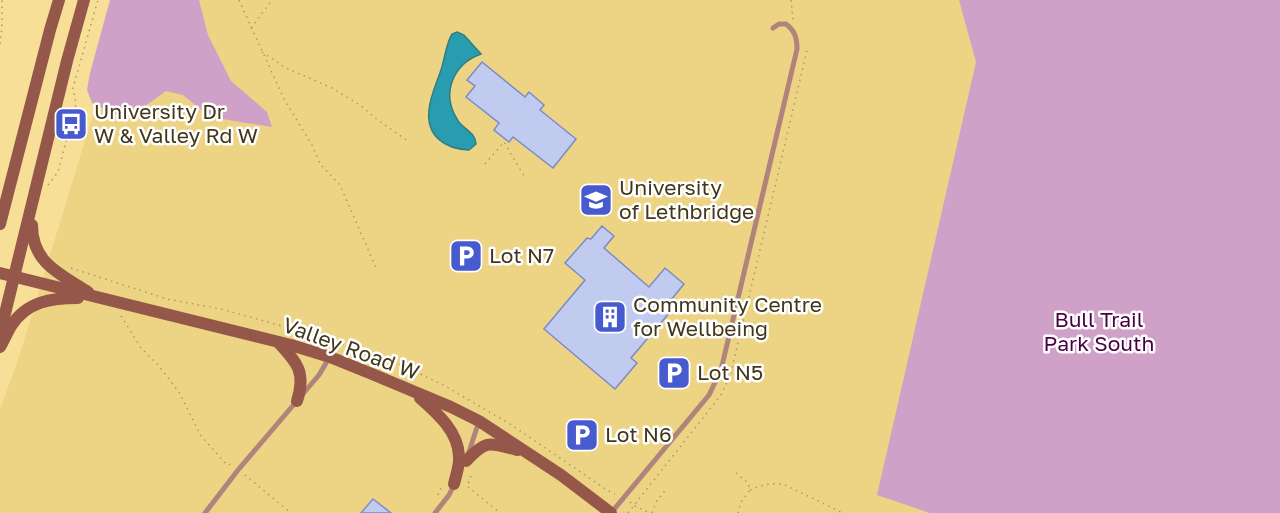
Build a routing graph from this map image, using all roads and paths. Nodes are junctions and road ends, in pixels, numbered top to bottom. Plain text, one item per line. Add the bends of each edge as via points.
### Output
1 (2, 0) edge
2 (59, 0) edge
3 (84, 0) edge
4 (98, 0) edge
5 (239, 0) edge
6 (272, 0) edge
7 (791, 0) edge
8 (251, 28) junction
9 (773, 28) dead end
10 (793, 30) junction
11 (0, 45) edge
12 (262, 51) junction
13 (408, 141) dead end
14 (485, 164) dead end
15 (524, 176) dead end
16 (10, 184) junction
17 (46, 193) dead end
18 (0, 203) edge
19 (31, 209) junction
20 (0, 224) edge
21 (377, 270) dead end
22 (0, 273) edge
23 (15, 277) junction
24 (97, 297) junction
25 (120, 314) dead end
26 (0, 334) edge
27 (277, 342) junction
28 (0, 347) edge
29 (330, 357) junction
30 (410, 390) junction
31 (297, 401) junction
32 (479, 421) junction
33 (529, 453) junction
34 (466, 461) junction
35 (238, 470) junction
36 (736, 473) dead end
37 (471, 476) dead end
38 (449, 483) junction
39 (667, 488) dead end
40 (750, 490) junction
41 (624, 497) junction
42 (436, 500) dead end
43 (205, 513) edge
44 (291, 513) edge
45 (435, 513) edge
46 (500, 513) edge
47 (611, 513) edge
48 (651, 513) edge
49 (738, 513) edge
50 (843, 513) edge

1 - 11 path
2 - 16 street
3 - 19 street
4 - 17 path via 73,88 76,104 58,172
5 - 8 path
6 - 8 path
7 - 10 path
8 - 12 path
9 - 10 lane via 786,24
10 - 41 lane via 797,50 721,370 709,395
12 - 13 path via 286,68 360,105
12 - 21 path via 320,164 340,185
14 - 15 path via 504,142
16 - 18 street
16 - 20 street
19 - 23 street
19 - 24 street via 32,237 40,256
22 - 23 street, Valley Road W
23 - 24 street, Valley Road W
23 - 26 street
24 - 27 street, Valley Road W
24 - 28 street via 55,298 30,307 12,324
25 - 35 path via 141,348 179,392 201,436 227,465
27 - 29 street, Valley Road W
27 - 31 street via 300,375 302,384
29 - 30 street, Valley Road W
29 - 31 lane
30 - 32 street, Valley Road W
30 - 38 street via 439,415 452,435 459,456 458,468
31 - 35 lane
32 - 33 street, Valley Road W
32 - 34 lane
33 - 34 street via 486,444
33 - 47 street, Valley Road W
34 - 38 lane
35 - 43 lane
35 - 44 path
36 - 40 path
37 - 46 path via 467,486
38 - 42 path
38 - 45 lane via 449,495
39 - 48 path
40 - 49 path
40 - 50 path via 777,483
41 - 47 lane
41 - 48 path

